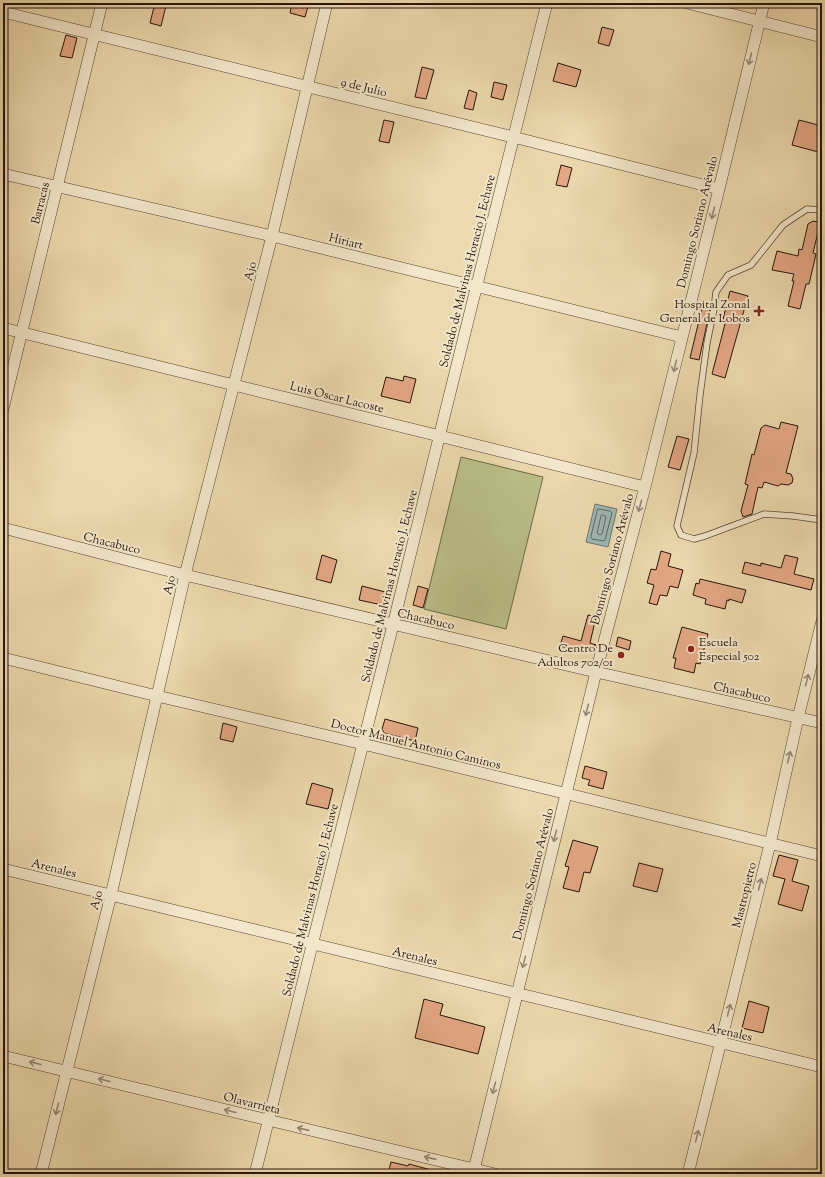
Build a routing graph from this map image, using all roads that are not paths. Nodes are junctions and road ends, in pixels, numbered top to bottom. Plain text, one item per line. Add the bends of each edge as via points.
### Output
1 (102, 3) edge
2 (328, 3) edge
3 (547, 3) edge
4 (687, 3) edge
5 (764, 3) edge
6 (3, 12) edge
7 (759, 21) junction
8 (94, 34) junction
9 (822, 37) edge
10 (308, 86) junction
11 (513, 137) junction
12 (3, 174) edge
13 (58, 187) junction
14 (719, 188) junction
15 (822, 210) edge
16 (272, 236) junction
17 (476, 286) junction
18 (3, 328) edge
19 (22, 333) junction
20 (682, 337) junction
21 (234, 384) junction
22 (3, 409) edge
23 (440, 436) junction
24 (645, 487) junction
25 (822, 520) edge
26 (3, 528) edge
27 (185, 575) junction
28 (822, 621) edge
29 (393, 624) junction
30 (3, 658) edge
31 (596, 672) junction
32 (157, 696) junction
33 (798, 718) junction
34 (822, 724) edge
35 (363, 744) junction
36 (566, 794) junction
37 (770, 844) junction
38 (822, 856) edge
39 (3, 869) edge
40 (111, 895) junction
41 (312, 944) junction
42 (517, 994) junction
43 (720, 1043) junction
44 (3, 1056) edge
45 (822, 1067) edge
46 (67, 1071) junction
47 (268, 1120) junction
48 (474, 1171) edge
49 (41, 1174) edge
50 (255, 1174) edge
51 (495, 1174) edge
52 (688, 1174) edge

1 - 8 street, Barracas
2 - 10 street, Ajo
3 - 11 street, Soldado de Malvinas Horacio J. Echave
4 - 7 street
5 - 7 street, Domingo Soriano Arévalo
6 - 8 street, 9 de Julio
7 - 9 street
7 -> 14 street, Domingo Soriano Arévalo
8 - 10 street, 9 de Julio
8 - 13 street, Barracas
10 - 11 street, 9 de Julio
10 - 16 street, Ajo
11 - 14 street, 9 de Julio
11 - 17 street, Soldado de Malvinas Horacio J. Echave
12 - 13 street, Hiriart
13 - 16 street, Hiriart
13 - 19 street, Barracas
14 -> 20 street, Domingo Soriano Arévalo
15 - 25 lane via 807,209 783,225 751,265 728,275 716,292 707,343 694,453 676,526 681,535 694,539 764,514
16 - 17 street, Hiriart
16 - 21 street, Ajo
17 - 20 street, Hiriart
17 - 23 street, Soldado de Malvinas Horacio J. Echave
18 - 19 street, Luis Oscar Lacoste
19 - 21 street, Luis Oscar Lacoste
19 - 22 street, Barracas
20 -> 24 street, Domingo Soriano Arévalo
21 - 23 street, Luis Oscar Lacoste
21 - 27 street, Ajo
23 - 24 street, Luis Oscar Lacoste
23 - 29 street, Soldado de Malvinas Horacio J. Echave
24 -> 31 street, Domingo Soriano Arévalo
26 - 27 street, Chacabuco
27 - 29 street, Chacabuco
27 - 32 street, Ajo
33 -> 28 street, Mastropietro
29 - 31 street, Chacabuco
29 - 35 street, Soldado de Malvinas Horacio J. Echave
30 - 32 street, Doctor Manuel Antonio Caminos
31 - 33 street, Chacabuco
31 -> 36 street, Domingo Soriano Arévalo
32 - 35 street, Doctor Manuel Antonio Caminos
32 - 40 street, Ajo
33 - 34 street, Chacabuco
37 -> 33 street, Mastropietro
35 - 36 street, Doctor Manuel Antonio Caminos
35 - 41 street, Soldado de Malvinas Horacio J. Echave
36 - 37 street, Doctor Manuel Antonio Caminos
36 -> 42 street, Domingo Soriano Arévalo
37 - 38 street, Doctor Manuel Antonio Caminos
43 -> 37 street, Mastropietro
39 - 40 street, Arenales
40 - 41 street, Arenales
40 - 46 street, Ajo
41 - 42 street, Arenales
41 - 47 street, Soldado de Malvinas Horacio J. Echave
42 - 43 street, Arenales
42 -> 48 street, Domingo Soriano Arévalo
43 - 45 street, Arenales
52 -> 43 street, Mastropietro
46 -> 44 street, Olavarrieta
47 -> 46 street, Olavarrieta
46 -> 49 street, Ajo
48 -> 47 street, Olavarrieta
47 - 50 street, Soldado de Malvinas Horacio J. Echave
48 - 51 street, Olavarrieta

